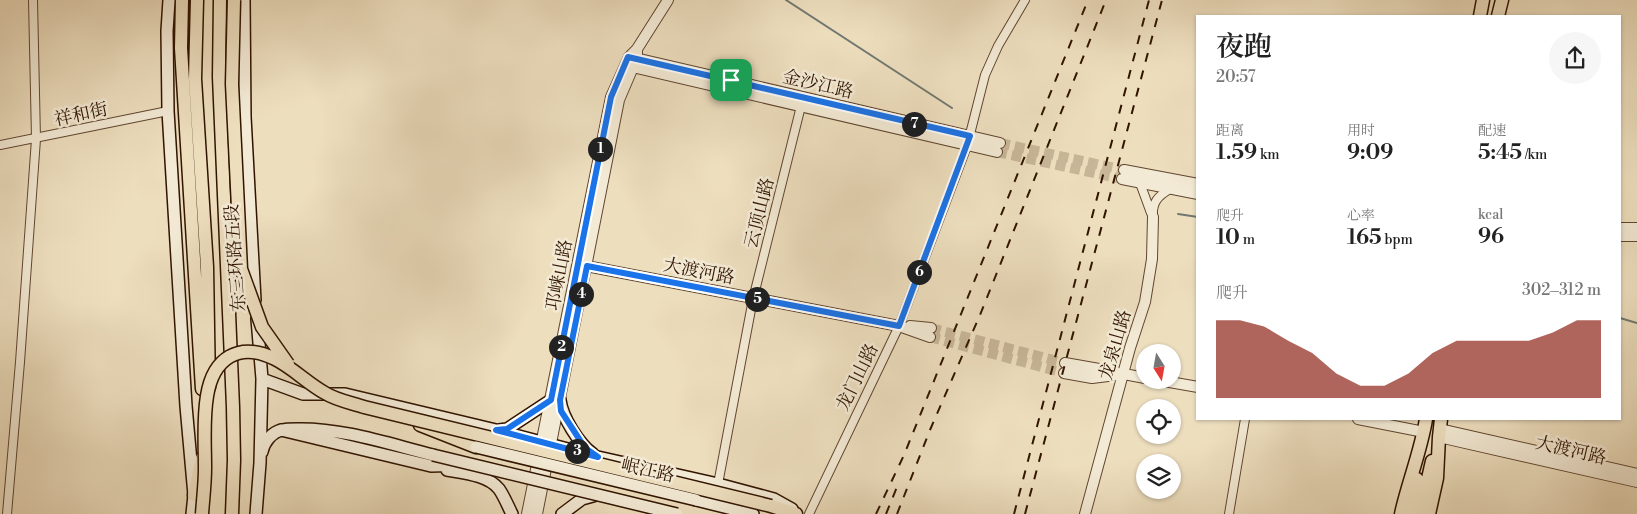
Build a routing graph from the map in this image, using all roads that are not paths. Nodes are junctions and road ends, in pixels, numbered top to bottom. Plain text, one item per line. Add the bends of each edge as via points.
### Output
1 (33, 0) edge
2 (169, 0) edge
3 (182, 0) edge
4 (197, 0) edge
5 (220, 0) edge
6 (234, 0) edge
7 (244, 0) edge
8 (668, 0) edge
9 (1025, 0) edge
10 (1475, 0) edge
11 (1483, 0) edge
12 (1493, 0) edge
13 (1502, 0) edge
14 (1475, 15) edge
15 (1480, 15) edge
16 (1492, 15) edge
17 (1498, 15) edge
18 (632, 59) junction
19 (802, 102) junction
20 (168, 112) junction
21 (36, 139) junction
22 (968, 141) junction
23 (0, 145) edge
24 (998, 147) tunnel mouth
25 (1140, 183) junction
26 (1196, 184) edge
27 (1170, 189) junction
28 (1196, 194) edge
29 (1153, 217) junction
30 (1621, 228) edge
31 (1637, 228) edge
32 (1621, 236) edge
33 (1637, 236) edge
34 (582, 265) junction
35 (753, 299) junction
36 (899, 326) junction
37 (930, 332) tunnel mouth
38 (1065, 368) tunnel mouth
39 (292, 370) junction
40 (1124, 374) junction
41 (1136, 376) edge
42 (262, 379) junction
43 (1181, 384) edge
44 (1196, 387) edge
45 (556, 400) junction
46 (398, 416) junction
47 (1245, 420) edge
48 (1363, 420) edge
49 (1426, 420) edge
50 (207, 423) junction
51 (1440, 428) edge
52 (496, 430) junction
53 (1424, 432) junction
54 (546, 443) junction
55 (476, 447) joint
56 (598, 457) junction
57 (432, 460) junction
58 (260, 463) junction
59 (1637, 474) edge
60 (1637, 482) edge
61 (538, 483) junction
62 (718, 484) junction
63 (194, 495) junction
64 (593, 496) junction
65 (7, 514) edge
66 (192, 514) edge
67 (202, 514) edge
68 (207, 514) edge
69 (232, 514) edge
70 (256, 514) edge
71 (512, 514) edge
72 (527, 514) edge
73 (537, 514) edge
74 (562, 514) edge
75 (667, 514) edge
76 (677, 514) edge
77 (753, 514) edge
78 (796, 514) edge
79 (801, 514) edge
80 (808, 514) edge
81 (1085, 514) edge
82 (1229, 514) edge
83 (1401, 514) edge
84 (1410, 514) edge
85 (1420, 514) edge
86 (1429, 514) edge

1 - 21 street
2 - 20 main road
3 - 50 main road, bridge via 200,371
4 - 50 main road, 东三环路五段 via 195,79 207,267
5 - 69 main road, 东三环路五段 via 219,77 233,407
6 - 39 main road, bridge via 232,84 241,269 262,327
7 - 42 main road, 东三环路五段 via 245,123
8 - 18 street, 邛崃山路
9 - 22 street, 龙门山路 via 985,75
10 - 14 main road
11 - 15 main road
12 - 16 main road
13 - 17 main road
18 - 19 street, 金沙江路
18 - 34 street, 邛崃山路 via 619,100
19 - 22 street, 金沙江路
19 - 35 street, 云顶山路
20 - 21 street, 祥和街
20 - 63 main road
21 - 23 street, 祥和街
21 - 65 street
22 - 24 street, 金沙江路
22 - 36 street, 龙门山路
25 - 26 street via 1123,174
25 - 27 street
25 - 29 street
27 - 28 street
27 - 29 street, 龙泉山路 via 1157,198
29 - 40 street, 龙泉山路 via 1152,259
30 - 31 street
32 - 33 street
34 - 35 street, 大渡河路
34 - 45 street, 邛崃山路
35 - 36 street, 大渡河路
35 - 62 street, 云顶山路
36 - 37 street, 大渡河路
36 - 80 street, 龙门山路
38 - 40 street via 1092,378
39 - 46 main road, bridge via 327,395
39 - 50 main road, bridge via 253,351 238,352 225,358 213,375 207,394
40 - 41 street
40 - 81 street, 龙泉山路
42 - 52 main road via 303,394 345,394
42 - 58 main road, 东三环路五段
43 - 44 street
45 - 52 main road via 507,429
45 - 54 street, 邛崃山路
45 - 56 main road via 585,448
46 - 55 main road, bridge
46 - 78 main road, bridge
47 - 82 street
48 - 53 street
49 - 53 main road
50 - 63 main road
50 - 67 main road, bridge
50 - 68 main road, 东三环路五段 via 211,464
51 - 59 street, 大渡河路
51 - 60 street, 大渡河路
51 - 85 main road
51 - 86 main road via 1437,478
52 - 54 main road
53 - 83 main road
53 - 84 main road
54 - 56 main road
54 - 61 street, 邛崃山路
55 - 77 main road, 岷江路, bridge
56 - 62 main road
57 - 58 main road via 318,429 281,430 271,435 263,448
57 - 61 main road
57 - 71 main road via 490,482 499,489
57 - 76 main road, bridge
58 - 70 main road, 东三环路五段
61 - 64 main road
61 - 72 street, 邛崃山路
61 - 73 street, 邛崃山路
62 - 79 main road via 774,499
63 - 66 main road
64 - 74 main road via 582,499
64 - 75 main road

